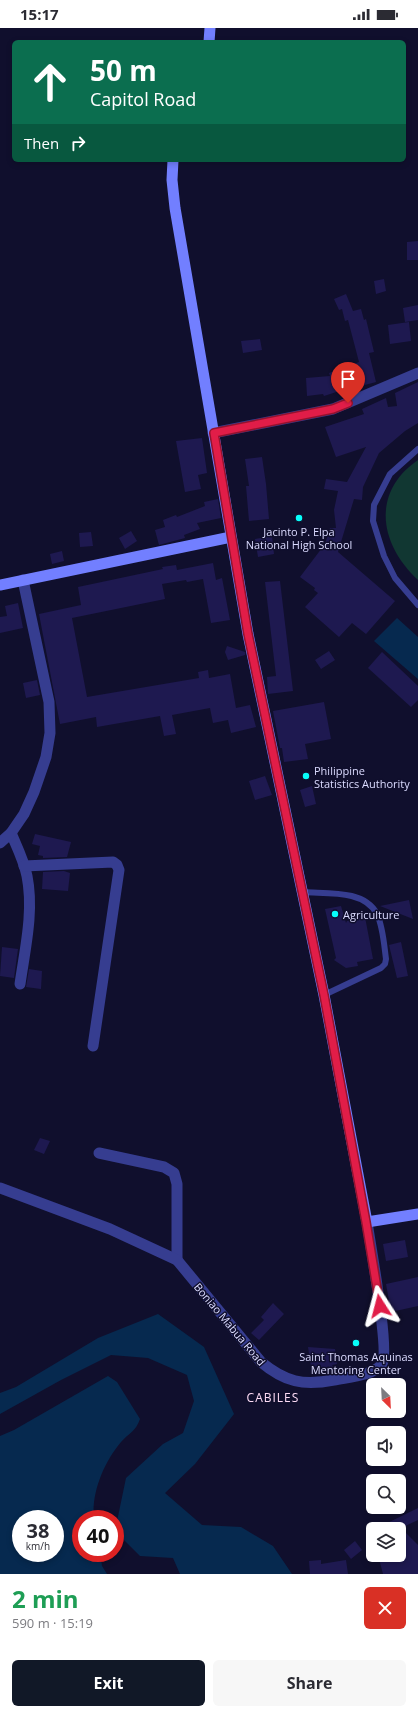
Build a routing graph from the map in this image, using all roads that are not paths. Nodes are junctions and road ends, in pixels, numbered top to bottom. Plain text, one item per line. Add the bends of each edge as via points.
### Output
1 (210, 28) edge
2 (209, 40) edge
3 (173, 162) edge
4 (418, 373) edge
5 (214, 433) junction
6 (418, 449) edge
7 (231, 537) junction
8 (23, 580) junction
9 (0, 585) edge
10 (418, 605) edge
11 (11, 833) junction
12 (0, 843) edge
13 (24, 866) junction
14 (303, 892) junction
15 (20, 984) dead end
16 (324, 995) junction
17 (93, 1046) dead end
18 (99, 1153) dead end
19 (0, 1188) edge
20 (418, 1214) edge
21 (366, 1222) junction
22 (177, 1260) junction

1 - 2 main road
3 - 5 main road via 175,208
4 - 5 street via 333,409
5 - 7 main road
6 - 10 lane via 390,474 374,505 374,521 384,556 395,578
7 - 8 main road
7 - 14 main road via 261,700
8 - 9 main road
8 - 11 street via 49,702 50,733 46,757 34,792 24,814
11 - 12 street
11 - 13 street
13 - 15 street via 30,909
13 - 17 street via 113,862 119,870
14 - 16 main road
14 - 16 lane via 333,893 356,898 373,908 380,924 385,964
16 - 21 main road
18 - 22 street via 164,1167 174,1173 177,1184
19 - 22 street, Boniao Mabua Road via 110,1229
20 - 21 main road
21 - 22 street, Boniao Mabua Road via 380,1306 383,1363 368,1373 325,1382 302,1383 276,1375 260,1362

